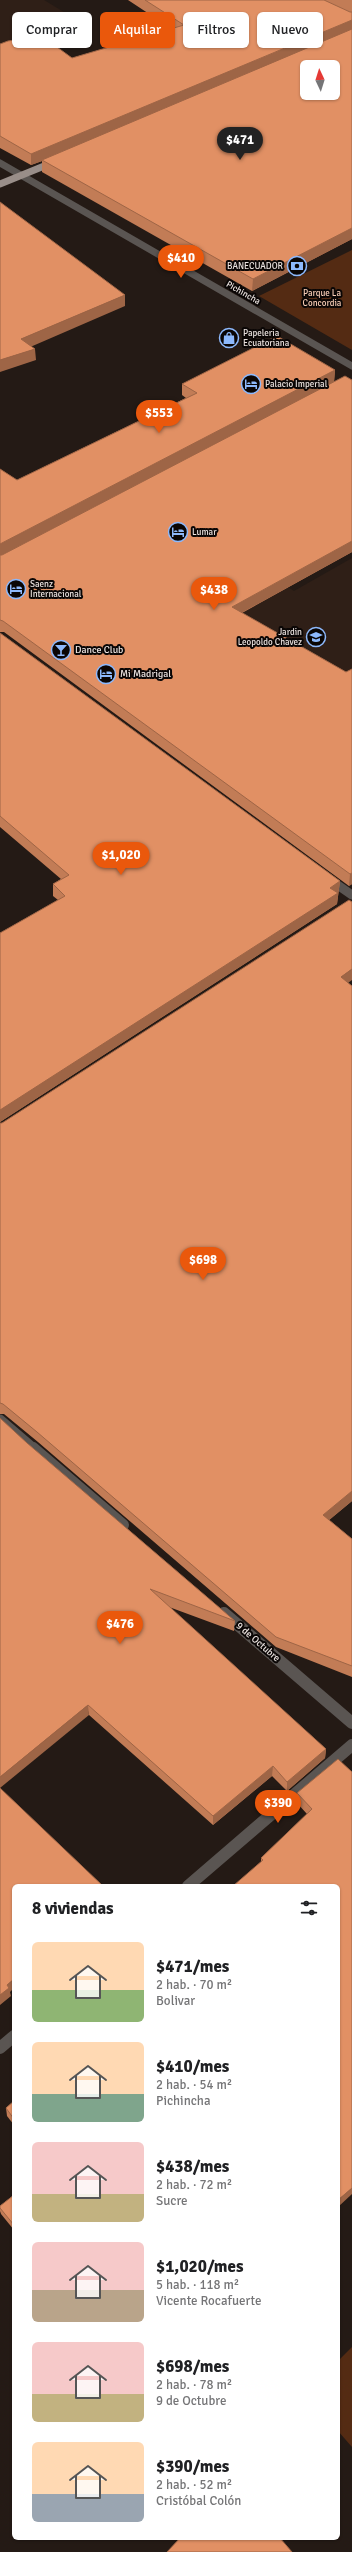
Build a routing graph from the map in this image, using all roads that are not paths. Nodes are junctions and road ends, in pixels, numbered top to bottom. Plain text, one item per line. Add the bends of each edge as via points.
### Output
1 (64, 158) edge
2 (0, 163) edge
3 (20, 176) junction
4 (0, 184) edge
5 (352, 366) edge
6 (320, 872) edge
7 (352, 895) edge
8 (0, 1419) edge
9 (131, 1533) edge
10 (215, 1605) edge
11 (352, 1723) edge
12 (352, 1745) edge
13 (190, 1884) edge
14 (12, 2038) edge
15 (0, 2048) edge

1 - 3 main road
2 - 3 street, Pichincha
3 - 4 main road
3 - 5 street, Pichincha
6 - 7 street
8 - 9 street
10 - 11 street, 9 de Octubre
12 - 13 street
14 - 15 street

